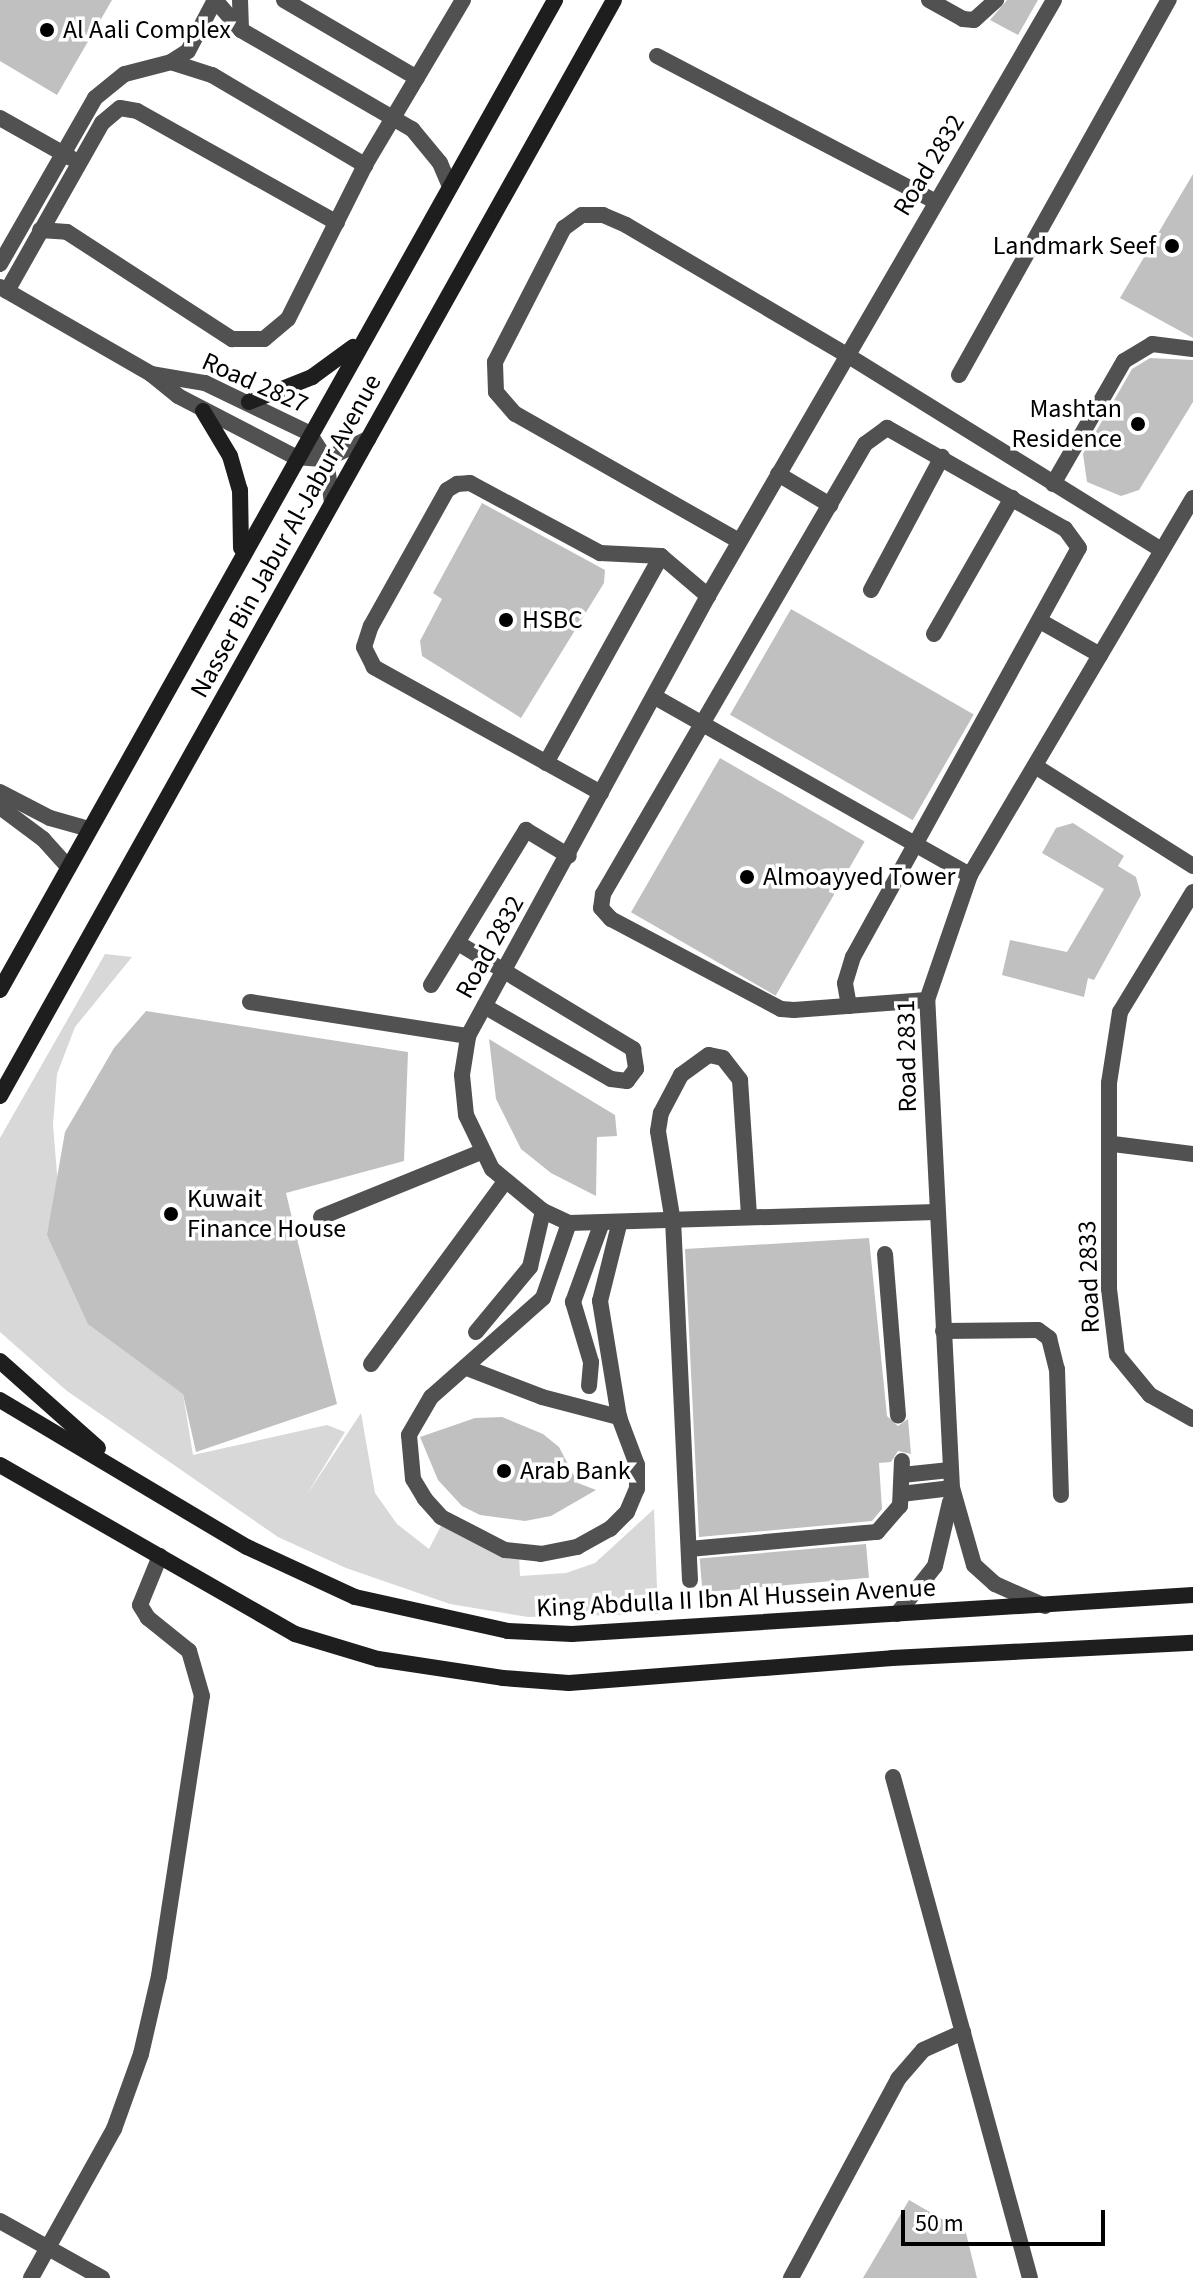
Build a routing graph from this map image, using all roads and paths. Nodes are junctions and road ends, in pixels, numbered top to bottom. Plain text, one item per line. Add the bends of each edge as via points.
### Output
1 (215, 0) edge
2 (240, 0) edge
3 (284, 0) edge
4 (463, 0) edge
5 (555, 0) edge
6 (614, 0) edge
7 (929, 0) edge
8 (996, 0) edge
9 (1054, 0) edge
10 (1169, 0) edge
11 (241, 30) junction
12 (657, 56) dead end
13 (171, 62) junction
14 (417, 78) junction
15 (394, 116) junction
16 (0, 118) edge
17 (62, 153) junction
18 (79, 163) junction
19 (365, 165) junction
20 (449, 184) junction
21 (934, 201) junction
22 (337, 223) junction
23 (40, 230) junction
24 (0, 264) edge
25 (3, 289) edge
26 (366, 335) junction
27 (1193, 349) edge
28 (847, 355) junction
29 (151, 374) junction
30 (959, 375) dead end
31 (249, 402) junction
32 (203, 411) junction
33 (309, 433) junction
34 (368, 439) junction
35 (295, 457) junction
36 (942, 457) junction
37 (326, 459) junction
38 (778, 474) junction
39 (1053, 484) junction
40 (1012, 498) junction
41 (1193, 498) edge
42 (332, 503) junction
43 (830, 505) junction
44 (739, 541) junction
45 (1162, 550) junction
46 (240, 555) junction
47 (661, 556) junction
48 (871, 590) dead end
49 (710, 592) junction
50 (1040, 621) junction
51 (934, 634) dead end
52 (1100, 655) junction
53 (655, 697) junction
54 (703, 724) junction
55 (546, 763) junction
56 (1035, 766) junction
57 (0, 792) edge
58 (601, 793) junction
59 (0, 807) edge
60 (89, 829) junction
61 (914, 844) junction
62 (569, 856) junction
63 (1193, 866) edge
64 (68, 867) junction
65 (970, 875) junction
66 (1193, 892) edge
67 (458, 943) junction
68 (502, 970) junction
69 (431, 985) dead end
70 (0, 990) edge
71 (927, 1000) junction
72 (250, 1002) dead end
73 (484, 1006) junction
74 (849, 1006) junction
75 (468, 1036) junction
76 (0, 1096) edge
77 (1113, 1144) junction
78 (481, 1152) junction
79 (1193, 1154) edge
80 (504, 1183) junction
81 (543, 1211) junction
82 (936, 1212) junction
83 (321, 1217) dead end
84 (749, 1217) junction
85 (673, 1222) junction
86 (569, 1223) junction
87 (601, 1225) junction
88 (619, 1225) junction
89 (885, 1254) dead end
90 (943, 1331) junction
91 (476, 1332) dead end
92 (0, 1361) edge
93 (371, 1364) dead end
94 (467, 1368) junction
95 (589, 1386) dead end
96 (0, 1400) edge
97 (898, 1415) dead end
98 (619, 1417) junction
99 (1193, 1419) edge
100 (0, 1465) edge
101 (950, 1470) junction
102 (126, 1473) junction
103 (952, 1488) junction
104 (901, 1494) junction
105 (1061, 1495) dead end
106 (689, 1549) junction
107 (160, 1556) junction
108 (690, 1580) dead end
109 (1193, 1595) edge
110 (1047, 1607) junction
111 (897, 1614) junction
112 (1193, 1643) edge
113 (893, 1777) dead end
114 (963, 2032) junction
115 (0, 2221) edge
116 (48, 2248) junction
117 (31, 2278) edge
118 (102, 2278) edge
119 (791, 2278) edge
120 (1030, 2278) edge

1 - 11 street
1 - 13 street via 188,51
2 - 11 street
3 - 14 street
4 - 14 street
5 - 20 main road, Nasser Bin Jabur Al-Jabur Avenue
6 - 34 main road, Nasser Bin Jabur Al-Jabur Avenue
7 - 8 street via 974,20
9 - 21 street, Road 2832
10 - 30 street
11 - 15 street
12 - 21 street
13 - 17 street via 137,68 104,89
13 - 19 street via 212,75
14 - 15 street
15 - 19 street
15 - 20 street via 428,145
16 - 17 street
17 - 18 street
17 - 24 street
18 - 22 street via 106,116 129,108
18 - 23 street
19 - 22 street
20 - 26 main road, Nasser Bin Jabur Al-Jabur Avenue
21 - 28 street, Road 2832
22 - 23 street via 288,319 264,339 248,342 218,332 67,232
23 - 25 street
25 - 29 street, Road 2827
26 - 31 main road via 312,377
26 - 33 main road, Nasser Bin Jabur Al-Jabur Avenue
27 - 39 street via 1152,344 1124,361
28 - 38 street, Road 2832
28 - 39 street
28 - 44 street via 626,225 603,215 582,215 564,228 495,362 496,392 515,414
29 - 31 street, Road 2827 via 187,377
29 - 32 street, Road 2827
31 - 33 street, Road 2827
32 - 35 street, Road 2827
32 - 46 main road via 230,456 240,490
33 - 35 main road, Nasser Bin Jabur Al-Jabur Avenue
33 - 37 street, Road 2827
34 - 37 street, Road 2827
34 - 42 main road, Nasser Bin Jabur Al-Jabur Avenue
35 - 37 street, Road 2827
35 - 46 main road, Nasser Bin Jabur Al-Jabur Avenue
36 - 40 street
36 - 43 street via 896,431 878,430
36 - 48 street
37 - 42 street, Road 2827
38 - 43 street
38 - 44 street, Road 2832
39 - 45 street
40 - 50 street via 1071,533 1079,548
40 - 51 street
41 - 45 street, Road 2831
42 - 76 main road, Nasser Bin Jabur Al-Jabur Avenue
43 - 54 street
44 - 49 street, Road 2832
45 - 52 street, Road 2831
46 - 60 main road, Nasser Bin Jabur Al-Jabur Avenue
47 - 49 street
47 - 55 street
47 - 55 street via 588,549 481,489 457,484 447,490 371,626 364,647 374,667
49 - 53 street, Road 2832
50 - 52 street
50 - 61 street
52 - 56 street, Road 2831
53 - 54 street
53 - 58 street, Road 2832
54 - 61 street
54 - 74 street via 603,894 601,908 611,919 768,1006
55 - 58 street
56 - 63 street
56 - 65 street, Road 2831
57 - 60 street via 50,818
58 - 62 street, Road 2832
59 - 64 street via 43,839
60 - 64 main road, Nasser Bin Jabur Al-Jabur Avenue
61 - 65 street
61 - 74 street via 849,965
62 - 67 street via 526,830
62 - 68 street, Road 2832
64 - 70 main road, Nasser Bin Jabur Al-Jabur Avenue
65 - 71 street, Road 2831
66 - 77 street, Road 2833 via 1120,1012 1109,1083
67 - 68 street
67 - 69 street
68 - 73 street, Road 2832
68 - 73 street via 633,1049 636,1069 627,1081 611,1079
71 - 74 street
71 - 82 street, Road 2831
72 - 75 street
73 - 75 street, Road 2832
75 - 78 street, Road 2832 via 462,1075 466,1115
77 - 79 street
77 - 99 street, Road 2833 via 1109,1289 1117,1355 1150,1395
78 - 80 street, Road 2832
78 - 83 street
80 - 81 street, Road 2832
80 - 93 street
81 - 86 street, Road 2832
81 - 91 street via 530,1267
82 - 84 street, Road 2832
82 - 90 street, Road 2831
84 - 85 street, Road 2832
84 - 85 street via 740,1080 723,1058 709,1055 681,1075 661,1113 658,1131
85 - 88 street, Road 2832
85 - 106 street
86 - 87 street, Road 2832
86 - 94 street via 543,1298
87 - 88 street, Road 2832
87 - 95 street via 573,1302 591,1362
88 - 98 street via 600,1301
89 - 97 street
90 - 101 street, Road 2831
90 - 105 street via 1038,1330 1049,1338 1057,1369
92 - 102 main road
94 - 98 street via 542,1397
94 - 98 street via 418,1415 409,1435 408,1458 413,1479 441,1517 505,1550 541,1554 577,1547 627,1512 637,1489 637,1465
96 - 102 main road, King Abdulla II Ibn Al Hussein Avenue
100 - 107 main road
101 - 103 street, Road 2831
101 - 104 street via 902,1468
102 - 111 main road, King Abdulla II Ibn Al Hussein Avenue via 247,1547 355,1597 492,1628 572,1634
103 - 104 street
103 - 110 street, Road 2831 via 974,1565 995,1584
103 - 111 street, Road 2831 via 947,1533 935,1566
104 - 106 street via 895,1517 877,1532
106 - 108 street
107 - 112 main road via 295,1634 378,1659 503,1678 569,1683 892,1658
107 - 116 street via 140,1605 148,1618 189,1651 200,1679 202,1714 141,2054 114,2129
109 - 110 main road, King Abdulla II Ibn Al Hussein Avenue
110 - 111 main road, King Abdulla II Ibn Al Hussein Avenue
113 - 114 street
114 - 119 street via 923,2050 898,2079
114 - 120 street
115 - 116 street
116 - 117 street
116 - 118 street

